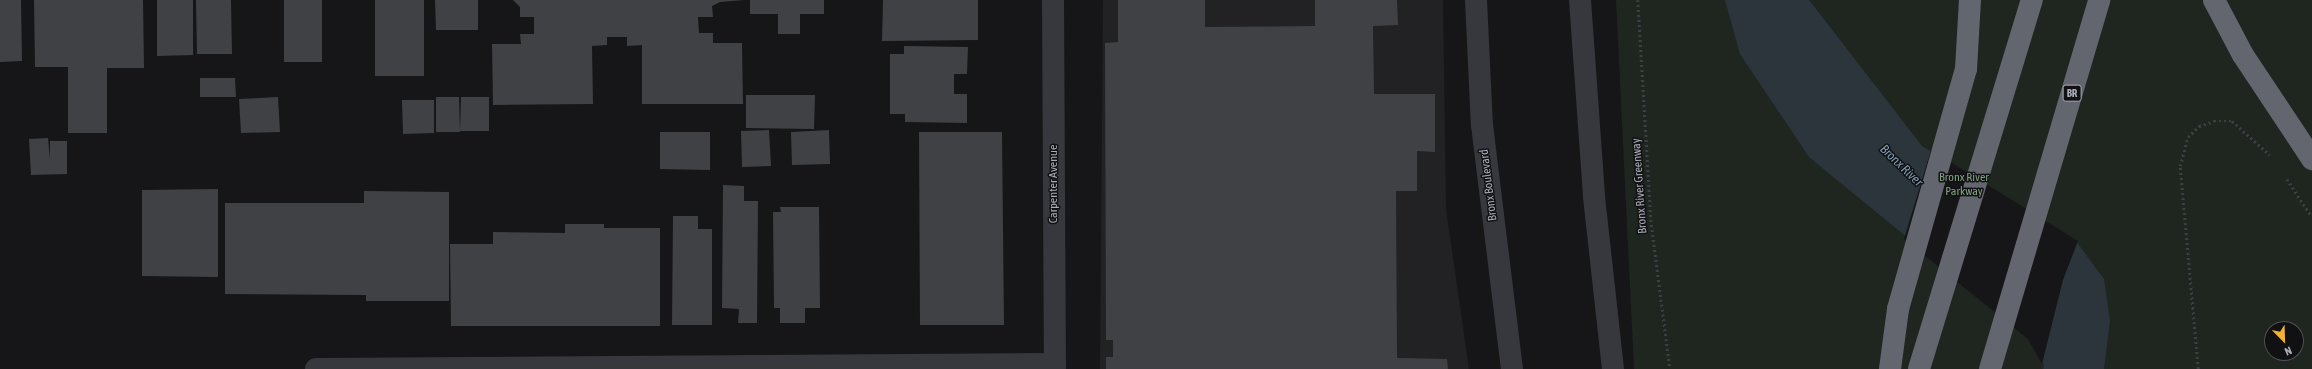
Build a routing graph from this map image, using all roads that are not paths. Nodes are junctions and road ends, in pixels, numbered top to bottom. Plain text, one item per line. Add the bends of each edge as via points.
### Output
1 (1053, 0) edge
2 (1476, 0) edge
3 (1580, 0) edge
4 (1970, 0) edge
5 (2032, 0) edge
6 (2099, 0) edge
7 (2214, 0) edge
8 (2312, 159) edge
9 (1993, 360) edge
10 (1055, 366) edge
11 (316, 369) edge
12 (1512, 369) edge
13 (1613, 369) edge
14 (1890, 369) edge
15 (1919, 369) edge

1 - 10 street, Carpenter Avenue
2 - 12 street, Bronx Boulevard via 1482,125
3 - 13 street via 1593,190
4 - 14 highway via 1966,69 1898,309
5 - 15 highway via 1987,154
6 - 9 highway, BR
7 - 8 highway via 2243,55
10 - 11 street

